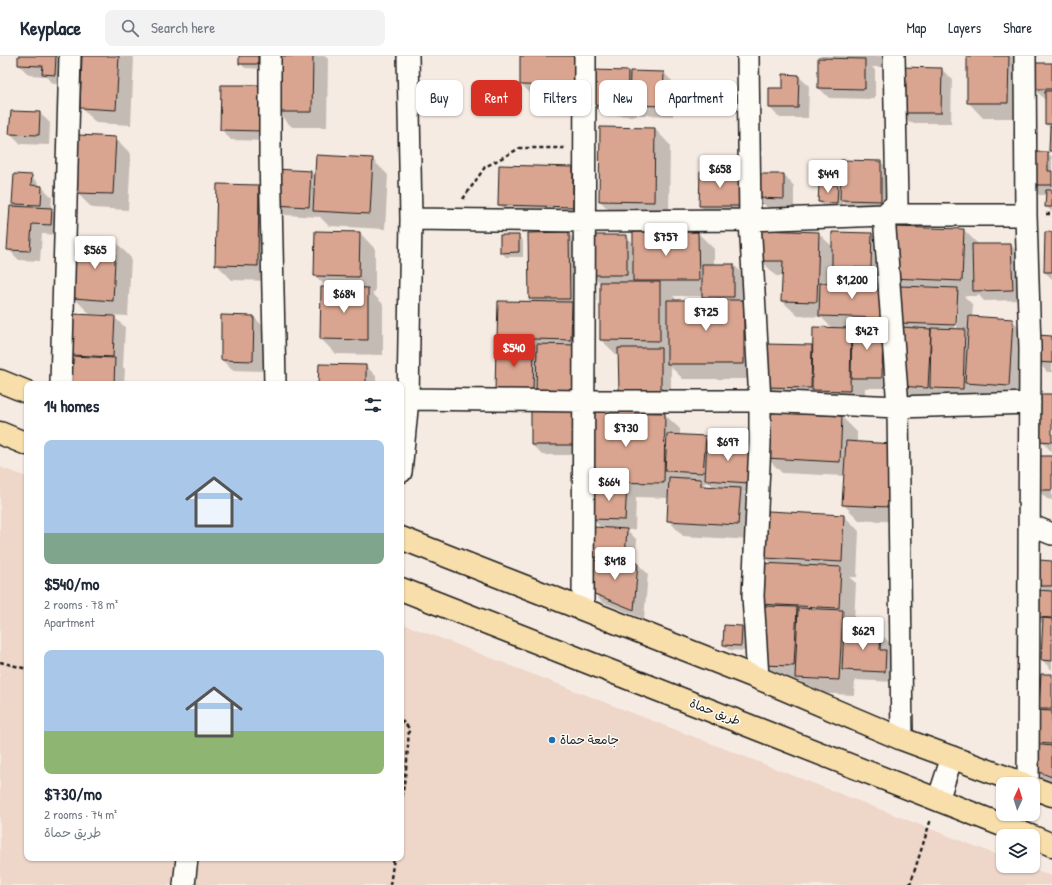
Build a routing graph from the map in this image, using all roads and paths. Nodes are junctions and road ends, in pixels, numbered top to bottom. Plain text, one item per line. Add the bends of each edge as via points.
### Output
1 (70, 56) edge
2 (270, 56) edge
3 (408, 56) edge
4 (585, 56) edge
5 (748, 56) edge
6 (894, 56) edge
7 (1025, 56) edge
8 (585, 147) junction
9 (884, 215) junction
10 (1026, 215) junction
11 (410, 219) junction
12 (448, 219) junction
13 (750, 220) junction
14 (585, 221) junction
15 (0, 381) edge
16 (61, 381) edge
17 (275, 381) edge
18 (24, 391) edge
19 (408, 399) junction
20 (584, 401) junction
21 (760, 401) junction
22 (1030, 403) junction
23 (898, 407) junction
24 (0, 433) edge
25 (404, 441) edge
26 (24, 443) edge
27 (1030, 525) junction
28 (1052, 534) edge
29 (404, 539) edge
30 (404, 590) edge
31 (583, 608) junction
32 (0, 662) edge
33 (24, 668) edge
34 (758, 678) junction
35 (404, 723) edge
36 (902, 739) junction
37 (952, 757) junction
38 (1005, 777) edge
39 (1028, 777) edge
40 (404, 784) edge
41 (1040, 791) edge
42 (1052, 795) edge
43 (938, 800) junction
44 (1012, 829) edge
45 (1040, 840) edge
46 (1052, 845) edge
47 (187, 861) edge
48 (394, 861) edge
49 (184, 885) edge
50 (390, 885) edge
51 (910, 885) edge

1 - 16 street
2 - 17 street
3 - 11 street
4 - 8 street
5 - 13 street
6 - 9 street via 897,203
7 - 10 street
8 - 12 path via 520,148 485,167
8 - 14 street
9 - 10 street
9 - 13 street
9 - 23 street
10 - 22 street
11 - 12 street
11 - 19 street
12 - 14 street
13 - 14 street
13 - 21 street
14 - 20 street
15 - 18 main road
19 - 20 street
19 - 25 street
20 - 21 street
20 - 31 street
21 - 23 street
21 - 34 street via 753,596
22 - 23 street
22 - 27 street
23 - 36 street
24 - 26 main road
27 - 28 street
27 - 39 street
29 - 31 main road
30 - 43 main road, طريق حماة
31 - 34 main road
32 - 33 path
34 - 36 main road
35 - 40 path via 409,728
36 - 37 main road
37 - 38 main road
37 - 43 street
41 - 42 main road
43 - 44 main road, طريق حماة
43 - 51 path
45 - 46 main road
47 - 49 street
48 - 50 path

